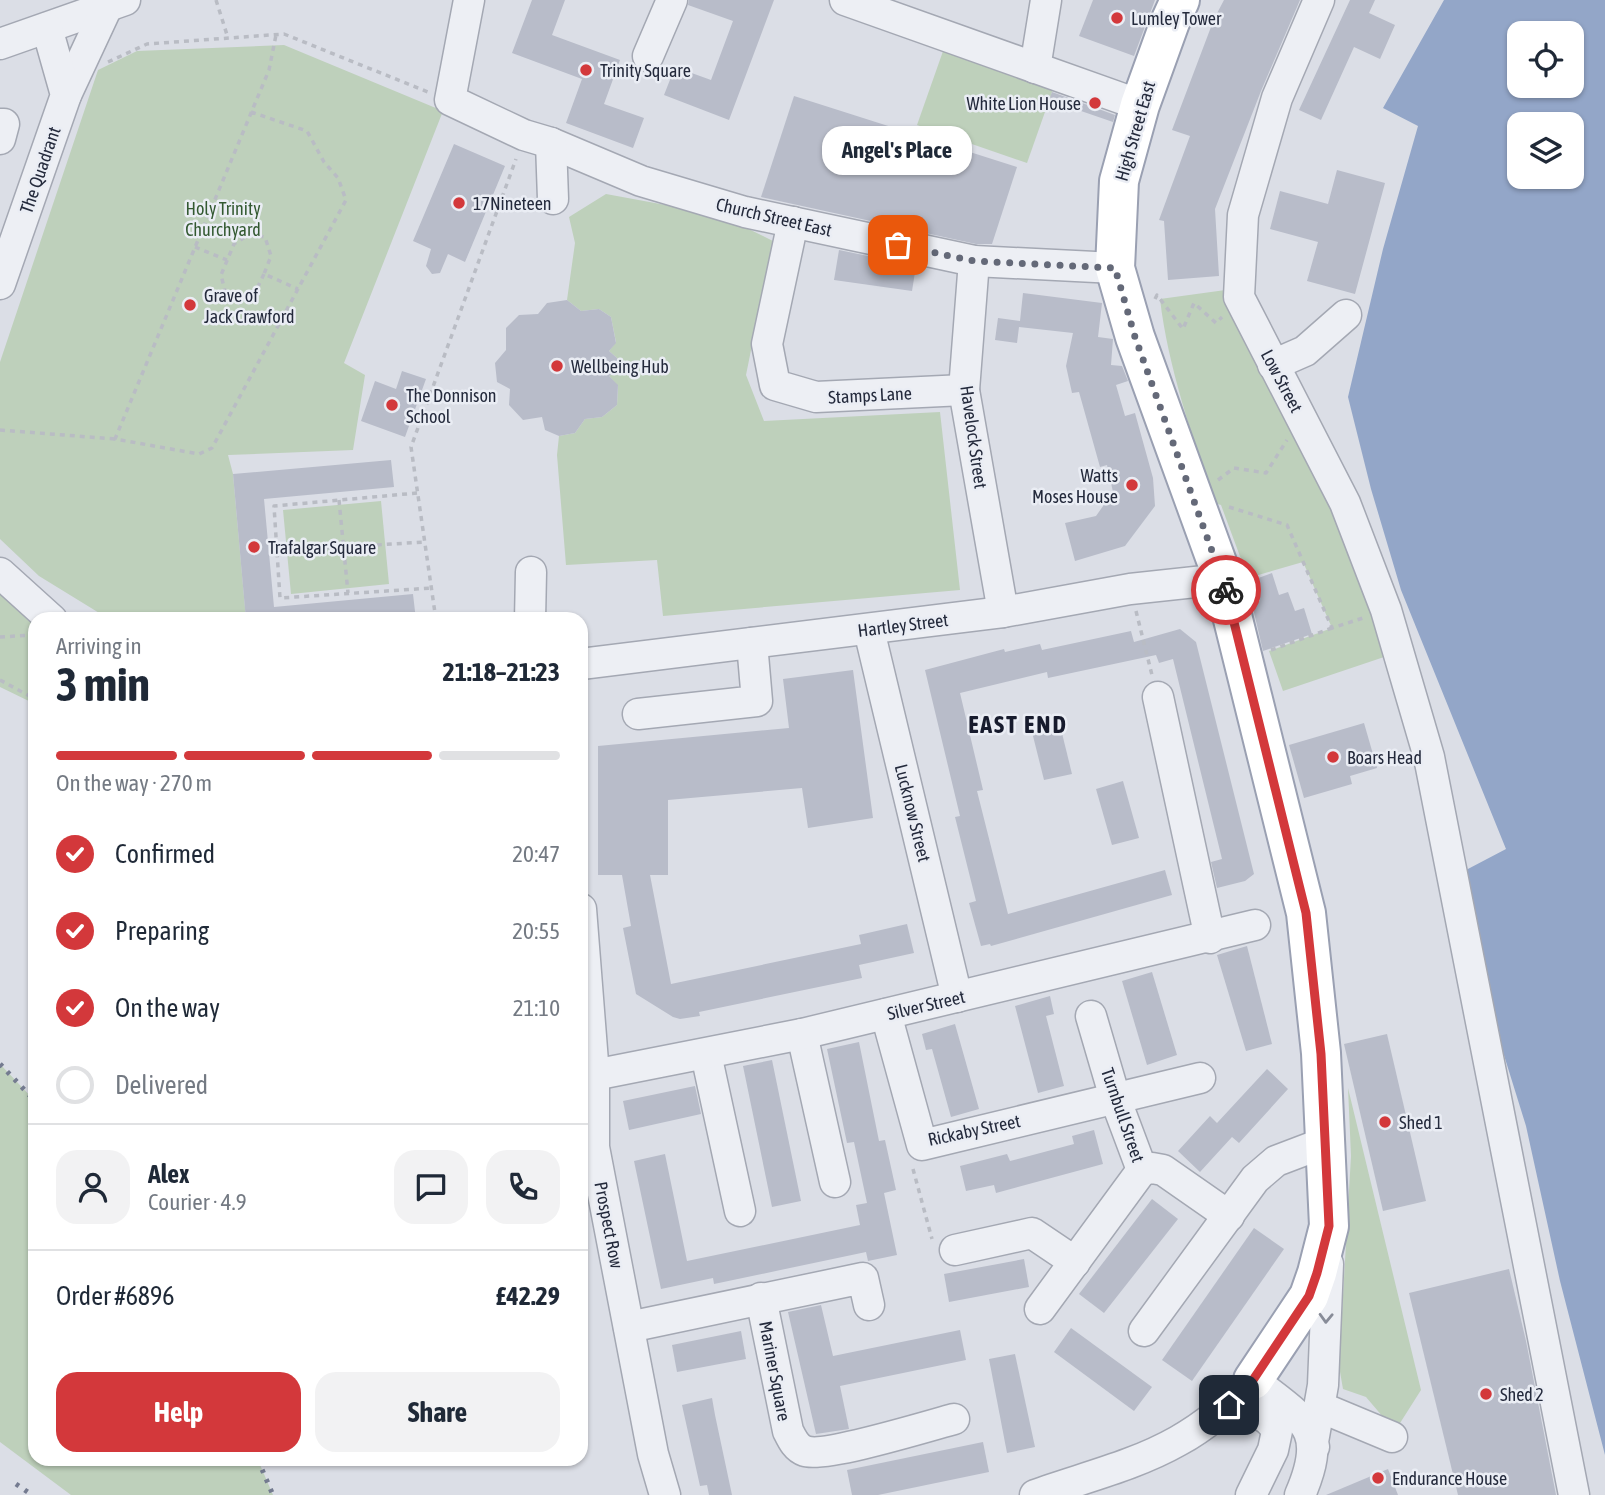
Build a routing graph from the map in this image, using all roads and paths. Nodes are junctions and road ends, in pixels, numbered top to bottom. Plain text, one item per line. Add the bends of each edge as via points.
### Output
1 (216, 0) edge
2 (469, 0) edge
3 (672, 0) edge
4 (1180, 0) edge
5 (1319, 0) edge
6 (858, 2) edge
7 (1038, 2) edge
8 (116, 4) edge
9 (47, 28) junction
10 (276, 35) junction
11 (228, 38) junction
12 (0, 44) edge
13 (648, 56) dead end
14 (1035, 68) junction
15 (70, 86) junction
16 (450, 100) junction
17 (1140, 105) junction
18 (251, 112) junction
19 (0, 124) edge
20 (0, 139) edge
21 (538, 139) junction
22 (552, 199) dead end
23 (793, 222) junction
24 (195, 247) junction
25 (227, 260) junction
26 (974, 261) junction
27 (1115, 268) junction
28 (264, 274) junction
29 (0, 284) edge
30 (298, 289) junction
31 (1239, 297) junction
32 (1346, 315) dead end
33 (1135, 337) junction
34 (1273, 365) junction
35 (964, 390) junction
36 (0, 430) edge
37 (1308, 430) junction
38 (115, 439) junction
39 (418, 493) junction
40 (1193, 497) junction
41 (339, 500) junction
42 (425, 542) junction
43 (343, 546) junction
44 (277, 551) junction
45 (531, 572) dead end
46 (0, 573) edge
47 (1223, 579) junction
48 (432, 588) junction
49 (1130, 589) junction
50 (348, 593) junction
51 (1386, 610) junction
52 (43, 612) edge
53 (435, 612) edge
54 (530, 612) edge
55 (1003, 612) junction
56 (1332, 628) junction
57 (869, 630) junction
58 (28, 635) edge
59 (0, 637) edge
60 (752, 643) junction
61 (1243, 661) junction
62 (588, 663) edge
63 (0, 680) edge
64 (28, 695) edge
65 (1157, 697) joint
66 (638, 714) dead end
67 (1255, 925) dead end
68 (1210, 937) junction
69 (957, 997) junction
70 (588, 998) edge
71 (886, 1014) junction
72 (1091, 1016) dead end
73 (802, 1034) junction
74 (706, 1054) junction
75 (594, 1075) junction
76 (1200, 1078) dead end
77 (1115, 1098) junction
78 (1326, 1142) junction
79 (922, 1145) junction
80 (1142, 1170) junction
81 (835, 1182) dead end
82 (740, 1211) dead end
83 (1228, 1216) junction
84 (1327, 1236) junction
85 (955, 1250) joint
86 (1075, 1262) junction
87 (761, 1298) junction
88 (869, 1305) dead end
89 (1041, 1309) dead end
90 (629, 1327) junction
91 (1144, 1331) dead end
92 (1241, 1392) junction
93 (954, 1419) dead end
94 (1310, 1426) junction
95 (1392, 1437) dead end
96 (665, 1495) edge
97 (1035, 1495) edge
98 (1251, 1495) edge
99 (1284, 1495) edge
100 (1300, 1495) edge
101 (1320, 1495) edge
102 (1574, 1495) edge

1 - 11 path
2 - 16 street
3 - 13 street
4 - 17 main road, High Street East
5 - 31 street, Low Street via 1277,98 1243,215
6 - 14 street
7 - 14 street
8 - 9 street
8 - 15 street, The Quadrant
9 - 12 street
9 - 15 street
10 - 11 path
10 - 16 path via 284,34
10 - 18 path via 269,70
11 - 15 path via 147,44
14 - 17 street
15 - 29 street, The Quadrant
16 - 21 street, Church Street East
17 - 27 main road, High Street East via 1119,181
18 - 24 path
18 - 30 path via 307,131 338,178 346,200
19 - 20 street via 4,124
21 - 22 street
21 - 23 street, Church Street East via 641,181
21 - 39 path via 411,447
23 - 26 street, Church Street East
23 - 35 street, Stamps Lane via 766,344 775,385 816,397
24 - 25 path
24 - 38 path
25 - 28 path via 234,244 250,234 265,237 271,256
25 - 28 path via 220,275 227,299 242,304 254,295
26 - 27 street, Church Street East
26 - 35 street, Havelock Street
27 - 33 main road, High Street East
28 - 30 path
30 - 38 path via 212,449 199,454
31 - 33 path via 1216,323 1194,303 1184,329 1157,295
31 - 34 street, Low Street
32 - 34 street via 1305,351
33 - 40 main road, High Street East
34 - 37 street, Low Street
35 - 55 street, Havelock Street
36 - 38 path
37 - 40 path via 1284,441 1266,472 1234,468
37 - 51 street, Low Street via 1345,503
39 - 41 path
39 - 42 path
40 - 47 main road, High Street East
40 - 56 path via 1287,525
41 - 43 path
41 - 44 path via 274,506
42 - 43 path
42 - 48 path
43 - 44 path
43 - 50 path
44 - 50 path via 280,598
45 - 54 street
46 - 52 street
47 - 49 street, Hartley Street
47 - 61 main road, High Street East
48 - 50 path
48 - 53 path
49 - 55 street, Hartley Street
49 - 65 path
51 - 56 path
51 - 102 street, Low Street via 1429,757
55 - 57 street, Hartley Street
56 - 61 path
57 - 60 street, Hartley Street
57 - 69 street, Lucknow Street
58 - 59 path
60 - 62 street, Hartley Street
60 - 66 street via 757,701
61 - 78 main road, High Street East via 1306,913
63 - 64 path
65 - 68 street
67 - 68 street, Silver Street
68 - 69 street, Silver Street
69 - 71 street, Silver Street
70 - 75 street, Prospect Row
71 - 73 street, Silver Street
71 - 79 street, Rickaby Street
72 - 77 street, Turnbull Street
73 - 74 street, Silver Street
73 - 81 street
74 - 75 street, Silver Street
74 - 82 street
75 - 90 street, Prospect Row via 594,1147
76 - 77 street, Rickaby Street
77 - 79 street, Rickaby Street
77 - 80 street, Turnbull Street
78 - 83 street via 1276,1161
78 - 84 main road, High Street East
79 - 85 path via 911,1163 933,1244 942,1242
80 - 83 street via 1163,1170
80 - 86 street, Turnbull Street
83 - 91 street
84 - 92 main road, High Street East via 1309,1296
84 -> 94 street via 1323,1385
85 - 86 street via 1032,1233
86 - 89 street, Turnbull Street
87 - 88 street via 863,1278
87 - 90 street
87 - 93 street, Mariner Square via 788,1431 802,1451 826,1452
90 - 96 street, Prospect Row
92 - 94 street
92 - 97 street via 1177,1442
92 - 98 street via 1245,1408 1268,1418 1277,1431
94 - 95 street
94 - 99 street
94 - 100 street via 1311,1468
94 - 101 street via 1320,1464

